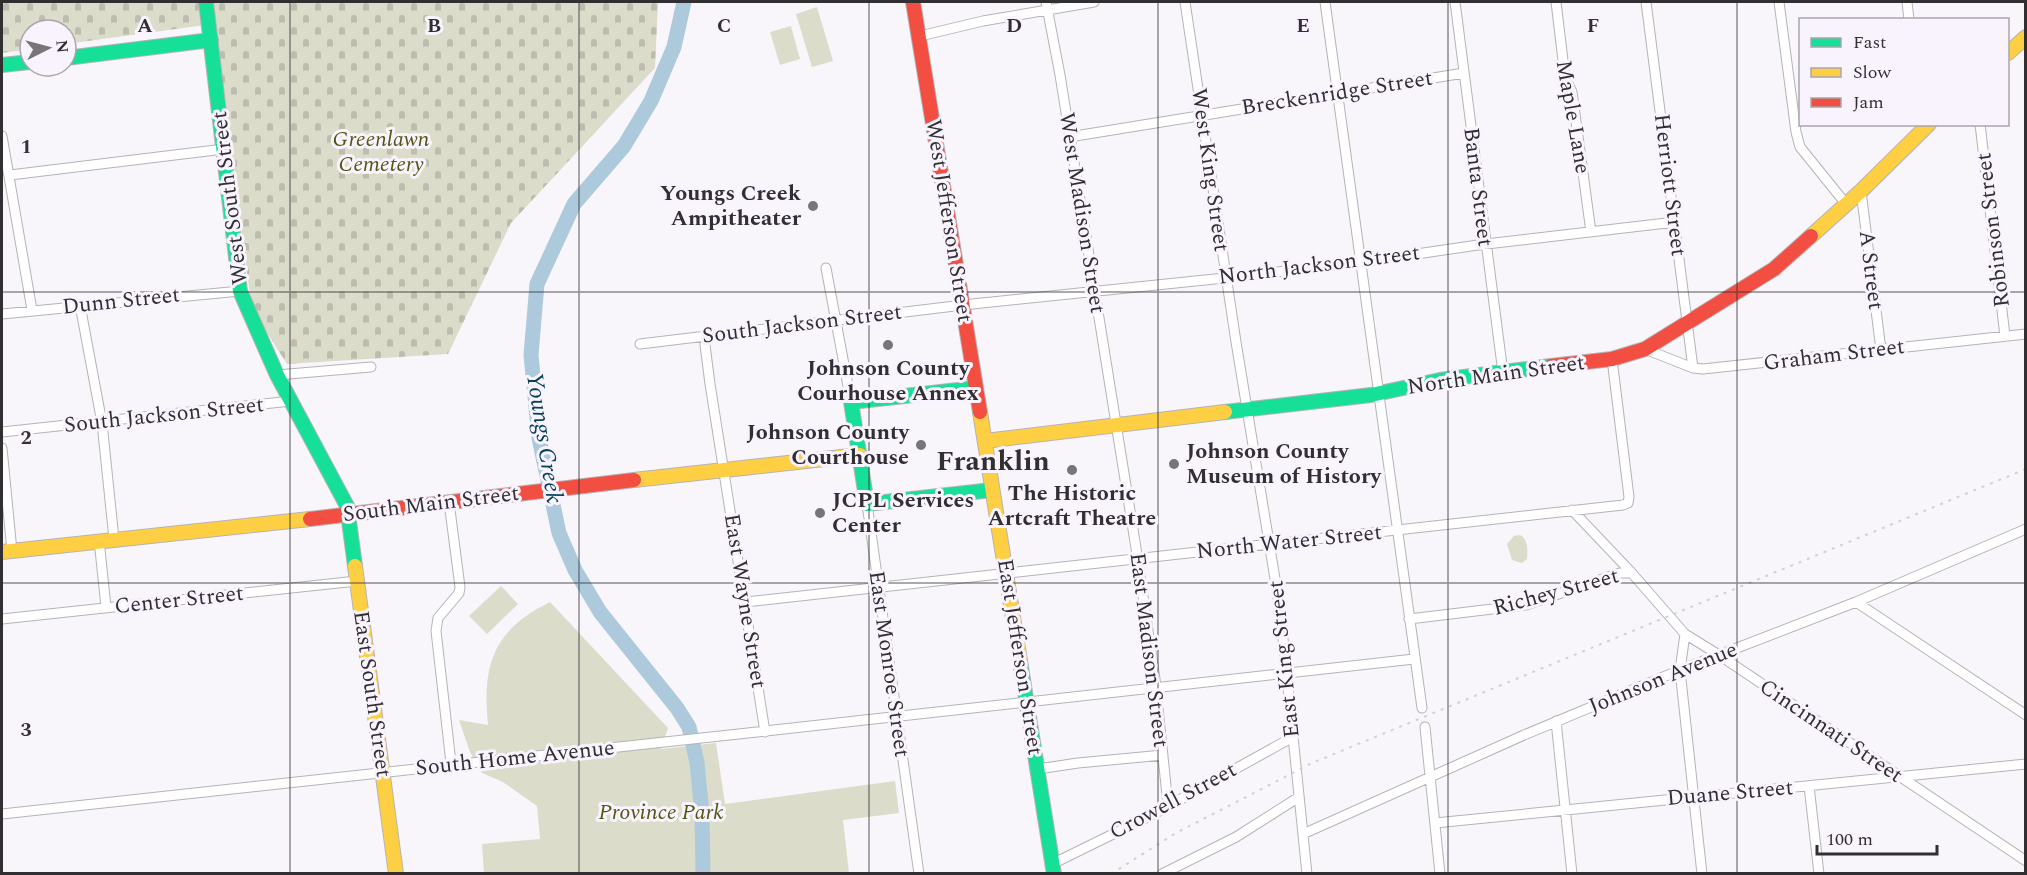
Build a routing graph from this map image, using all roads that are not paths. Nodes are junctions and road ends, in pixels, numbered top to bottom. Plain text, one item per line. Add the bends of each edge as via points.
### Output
1 (206, 2) edge
2 (913, 2) edge
3 (1094, 2) edge
4 (1185, 2) edge
5 (1325, 2) edge
6 (1455, 2) edge
7 (1556, 2) edge
8 (1646, 2) edge
9 (1779, 2) edge
10 (1907, 2) edge
11 (1047, 6) edge
12 (1910, 18) edge
13 (920, 36) junction
14 (2025, 37) edge
15 (211, 40) junction
16 (2009, 51) edge
17 (78, 57) edge
18 (18, 63) edge
19 (2, 65) edge
20 (1464, 73) junction
21 (1337, 93) junction
22 (1203, 116) junction
23 (1927, 126) edge
24 (1980, 126) edge
25 (2, 136) edge
26 (1069, 137) junction
27 (224, 149) junction
28 (10, 175) junction
29 (1861, 191) junction
30 (1846, 204) junction
31 (1675, 222) junction
32 (1591, 232) junction
33 (1486, 244) junction
34 (1360, 262) junction
35 (826, 268) dead end
36 (1226, 278) junction
37 (240, 291) junction
38 (1095, 292) junction
39 (80, 305) junction
40 (963, 305) junction
41 (32, 310) junction
42 (2, 314) edge
43 (835, 321) junction
44 (1688, 323) junction
45 (707, 334) junction
46 (2025, 334) edge
47 (2005, 336) junction
48 (640, 344) dead end
49 (1645, 349) junction
50 (1881, 350) junction
51 (1612, 359) junction
52 (371, 367) dead end
53 (1693, 368) junction
54 (1503, 373) junction
55 (278, 375) junction
56 (976, 388) junction
57 (1378, 393) junction
58 (291, 401) junction
59 (851, 402) junction
60 (1247, 410) junction
61 (102, 423) junction
62 (1116, 425) junction
63 (2, 432) edge
64 (984, 441) junction
65 (2, 448) edge
66 (860, 455) junction
67 (724, 470) junction
68 (993, 490) junction
69 (449, 502) junction
70 (867, 504) junction
71 (1572, 510) junction
72 (348, 515) junction
73 (2025, 529) edge
74 (1397, 530) junction
75 (114, 539) junction
76 (99, 540) junction
77 (1269, 543) junction
78 (7, 551) edge
79 (1138, 559) junction
80 (1006, 573) junction
81 (1632, 573) junction
82 (357, 580) junction
83 (878, 587) junction
84 (746, 602) junction
85 (1856, 602) junction
86 (106, 607) junction
87 (2, 619) edge
88 (1409, 619) junction
89 (1685, 634) junction
90 (1719, 655) junction
91 (1414, 659) junction
92 (1680, 670) junction
93 (1287, 674) junction
94 (1156, 689) junction
95 (1028, 703) junction
96 (1422, 708) dead end
97 (2025, 715) edge
98 (896, 716) junction
99 (1556, 721) junction
100 (1425, 727) dead end
101 (765, 732) junction
102 (1293, 737) junction
103 (1163, 754) junction
104 (451, 763) junction
105 (2025, 764) edge
106 (1038, 769) junction
107 (383, 772) junction
108 (1899, 776) junction
109 (1430, 777) junction
110 (1809, 786) junction
111 (1694, 796) junction
112 (1299, 797) junction
113 (1168, 806) junction
114 (1565, 809) junction
115 (2, 814) edge
116 (1435, 823) junction
117 (1303, 834) junction
118 (2025, 861) edge
119 (1053, 869) edge
120 (1173, 871) edge
121 (396, 873) edge
122 (919, 873) edge
123 (1162, 873) edge
124 (1307, 873) edge
125 (1440, 873) edge
126 (1572, 873) edge
127 (1702, 873) edge
128 (1819, 873) edge

1 - 15 street, West South Street
2 - 13 street, West Jefferson Street
3 - 11 street
4 - 22 street, West King Street
5 - 21 street
6 - 20 street, Banta Street
7 - 32 street, Maple Lane
8 - 31 street, Herriott Street
9 - 30 street via 1800,147
10 - 12 street
11 - 13 street
11 - 26 street, West Madison Street
13 - 40 street, West Jefferson Street
14 - 16 street
15 - 17 street
15 - 27 street, West South Street
18 - 19 street
20 - 21 street, Breckenridge Street
20 - 33 street, Banta Street
21 - 22 street, Breckenridge Street
21 - 34 street
22 - 26 street, Breckenridge Street
22 - 36 street, West King Street
23 - 29 street, North Main Street
24 - 47 street, Robinson Street
25 - 28 street
26 - 38 street, West Madison Street
27 - 28 street
27 - 37 street, West South Street
28 - 41 street
29 - 30 street, North Main Street
29 - 50 street, A Street
30 - 44 street, North Main Street via 1774,269
31 - 32 street, North Jackson Street
31 - 44 street, Herriott Street
32 - 33 street, North Jackson Street
33 - 34 street, North Jackson Street
33 - 54 street, Banta Street
34 - 36 street, North Jackson Street
34 - 57 street
35 - 43 street
36 - 38 street, North Jackson Street
36 - 60 street, West King Street
37 - 39 street, Dunn Street
37 - 55 street, West South Street
38 - 40 street, North Jackson Street
38 - 62 street, West Madison Street
39 - 41 street, Dunn Street
39 - 61 street
40 - 43 street, South Jackson Street
40 - 56 street, West Jefferson Street
41 - 42 street, Dunn Street
43 - 45 street, South Jackson Street
43 - 59 street
44 - 49 street, North Main Street
44 - 53 street, Herriott Street
45 - 48 street, South Jackson Street
45 - 67 street, East Wayne Street via 705,345
46 - 47 street, Graham Street
47 - 50 street, Graham Street
49 - 51 street, North Main Street
49 - 53 street, Graham Street
50 - 53 street, Graham Street
51 - 54 street, North Main Street
51 - 71 street, North Water Street via 1629,500 1623,505
52 - 55 street
54 - 57 street, North Main Street
55 - 58 street, West South Street
56 - 59 street
56 - 64 street, West Jefferson Street
57 - 60 street, North Main Street
57 - 74 street
58 - 61 street, South Jackson Street
58 - 72 street, West South Street via 345,501
59 - 66 street, East Monroe Street
60 - 62 street, North Main Street
60 - 77 street, East King Street
61 - 63 street, South Jackson Street
61 - 75 street
62 - 64 street, North Main Street
62 - 79 street, East Madison Street
64 - 68 street, East Jefferson Street
65 - 78 street
66 - 67 street, South Main Street
66 - 70 street, East Monroe Street
67 - 69 street, South Main Street
67 - 84 street, East Wayne Street
68 - 70 street
68 - 80 street, East Jefferson Street
69 - 72 street, South Main Street
69 - 104 street via 460,587 438,618 436,631
70 - 83 street, East Monroe Street
71 - 74 street, North Water Street
71 - 81 street, Cincinnati Street
72 - 75 street, South Main Street
72 - 82 street, East South Street
73 - 85 street, Johnson Avenue
74 - 77 street, North Water Street
74 - 88 street
75 - 76 street, South Main Street
76 - 78 street, South Main Street
76 - 86 street
77 - 79 street, North Water Street
77 - 93 street, East King Street
79 - 80 street, North Water Street
79 - 94 street, East Madison Street
80 - 83 street, North Water Street
80 - 95 street, East Jefferson Street
81 - 88 street, Richey Street via 1620,573 1526,604
81 - 89 street, Cincinnati Street
82 - 86 street, Center Street
82 - 107 street, East South Street
83 - 84 street, North Water Street
83 - 98 street, East Monroe Street
84 - 101 street, East Wayne Street
85 - 90 street, Johnson Avenue
85 - 97 street
86 - 87 street, Center Street
88 - 91 street
89 - 90 street, Cincinnati Street
89 - 92 street
90 - 92 street, Johnson Avenue
90 - 108 street, Cincinnati Street
91 - 93 street, South Home Avenue
91 - 96 street
92 - 99 street, Johnson Avenue
92 - 111 street
93 - 94 street, South Home Avenue
93 - 102 street, East King Street
94 - 95 street, South Home Avenue
94 - 103 street, East Madison Street
95 - 98 street, South Home Avenue
95 - 106 street, East Jefferson Street
98 - 101 street, South Home Avenue
98 - 122 street, East Monroe Street
99 - 109 street, Johnson Avenue
99 - 114 street
100 - 109 street
101 - 104 street, South Home Avenue
102 - 112 street, East King Street
102 - 113 street, Crowell Street
103 - 106 street
103 - 113 street, East Madison Street
104 - 107 street, South Home Avenue
105 - 108 street, Duane Street
106 - 119 street, East Jefferson Street
107 - 115 street, South Home Avenue
107 - 121 street, East South Street
108 - 110 street, Duane Street
108 - 118 street, Cincinnati Street
109 - 116 street
109 - 117 street, Johnson Avenue
110 - 111 street, Duane Street
110 - 128 street
111 - 114 street, Duane Street
111 - 127 street
112 - 117 street, East King Street
112 - 120 street
113 - 119 street, Crowell Street
114 - 116 street, Duane Street
114 - 126 street
116 - 125 street
117 - 124 street, East King Street
120 - 123 street

